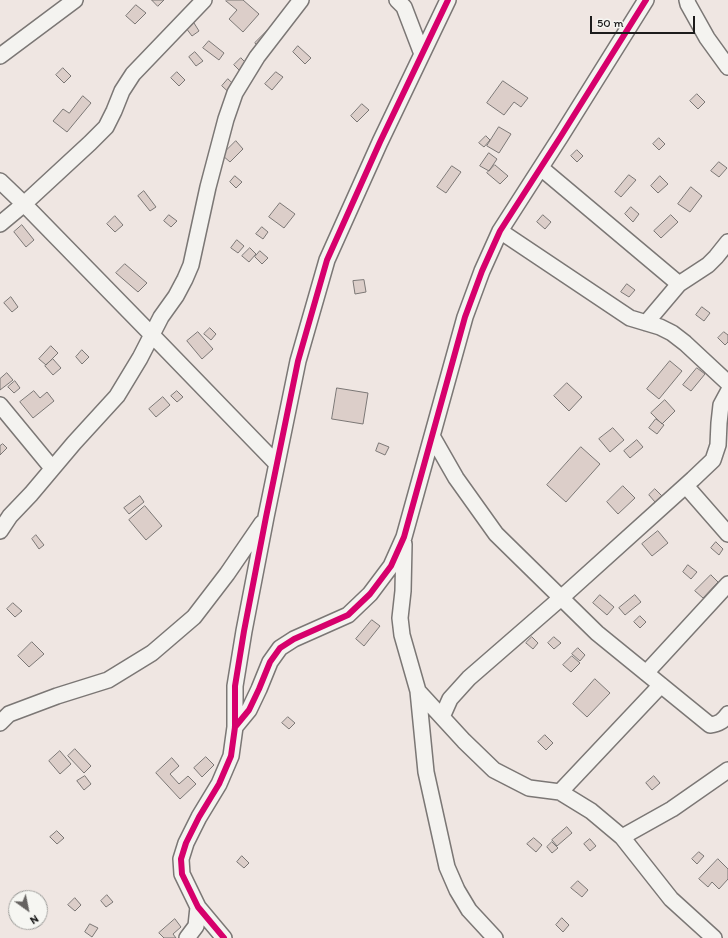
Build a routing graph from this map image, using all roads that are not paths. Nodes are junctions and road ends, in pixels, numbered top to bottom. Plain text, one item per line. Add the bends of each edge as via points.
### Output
1 (75, 0) edge
2 (204, 0) edge
3 (301, 0) edge
4 (397, 0) edge
5 (448, 0) edge
6 (646, 0) edge
7 (687, 0) edge
8 (422, 54) junction
9 (0, 56) edge
10 (728, 67) edge
11 (541, 168) junction
12 (0, 181) edge
13 (24, 204) junction
14 (0, 224) edge
15 (500, 231) junction
16 (728, 242) edge
17 (679, 284) junction
18 (646, 323) junction
19 (152, 335) junction
20 (728, 383) edge
21 (728, 392) edge
22 (0, 405) edge
23 (432, 436) junction
24 (277, 464) junction
25 (52, 468) junction
26 (686, 486) junction
27 (266, 517) junction
28 (0, 531) edge
29 (728, 534) edge
30 (404, 537) junction
31 (728, 584) edge
32 (561, 598) junction
33 (646, 673) junction
34 (661, 685) junction
35 (418, 691) junction
36 (3, 714) edge
37 (728, 714) edge
38 (442, 717) junction
39 (235, 727) junction
40 (728, 770) edge
41 (560, 792) junction
42 (622, 837) junction
43 (198, 907) junction
44 (187, 938) edge
45 (224, 938) edge
46 (495, 938) edge
47 (714, 938) edge

1 - 9 street
2 - 13 street via 133,74 122,91 106,128
3 - 19 street via 257,57 236,93 226,119 208,187 191,265
4 - 8 street via 404,7
5 - 8 street
6 - 11 street
7 - 10 street via 707,38
8 - 24 street via 328,260 298,361
11 - 15 street
11 - 17 street
12 - 13 street
13 - 14 street
13 - 19 street
15 - 18 street via 630,318
15 - 23 street via 464,317
16 - 17 street via 708,265
17 - 18 street
18 - 20 street via 672,333
19 - 24 street
19 - 25 street via 117,396
21 - 26 street via 721,405 718,445 713,460
22 - 25 street
23 - 30 street
23 - 32 street via 456,478 496,534
24 - 27 street
25 - 28 street
26 - 29 street
26 - 32 street
27 - 36 street via 194,617 152,653 108,680
27 - 39 street via 235,686
30 - 35 street via 400,618 402,635
30 - 39 street via 387,572 370,594 348,615 280,648 270,662 249,710
31 - 33 street
32 - 33 street via 597,633
32 - 38 street via 469,678 450,699
33 - 34 street
34 - 37 street via 710,725 718,724
34 - 41 street
35 - 38 street
35 - 46 street via 426,772 447,867 469,910
38 - 41 street via 494,770 529,788
39 - 43 street via 231,756 219,784 186,843 181,859 182,874
40 - 42 street via 672,808
41 - 42 street via 591,811
42 - 47 street via 671,899
43 - 44 street via 196,926
43 - 45 street

